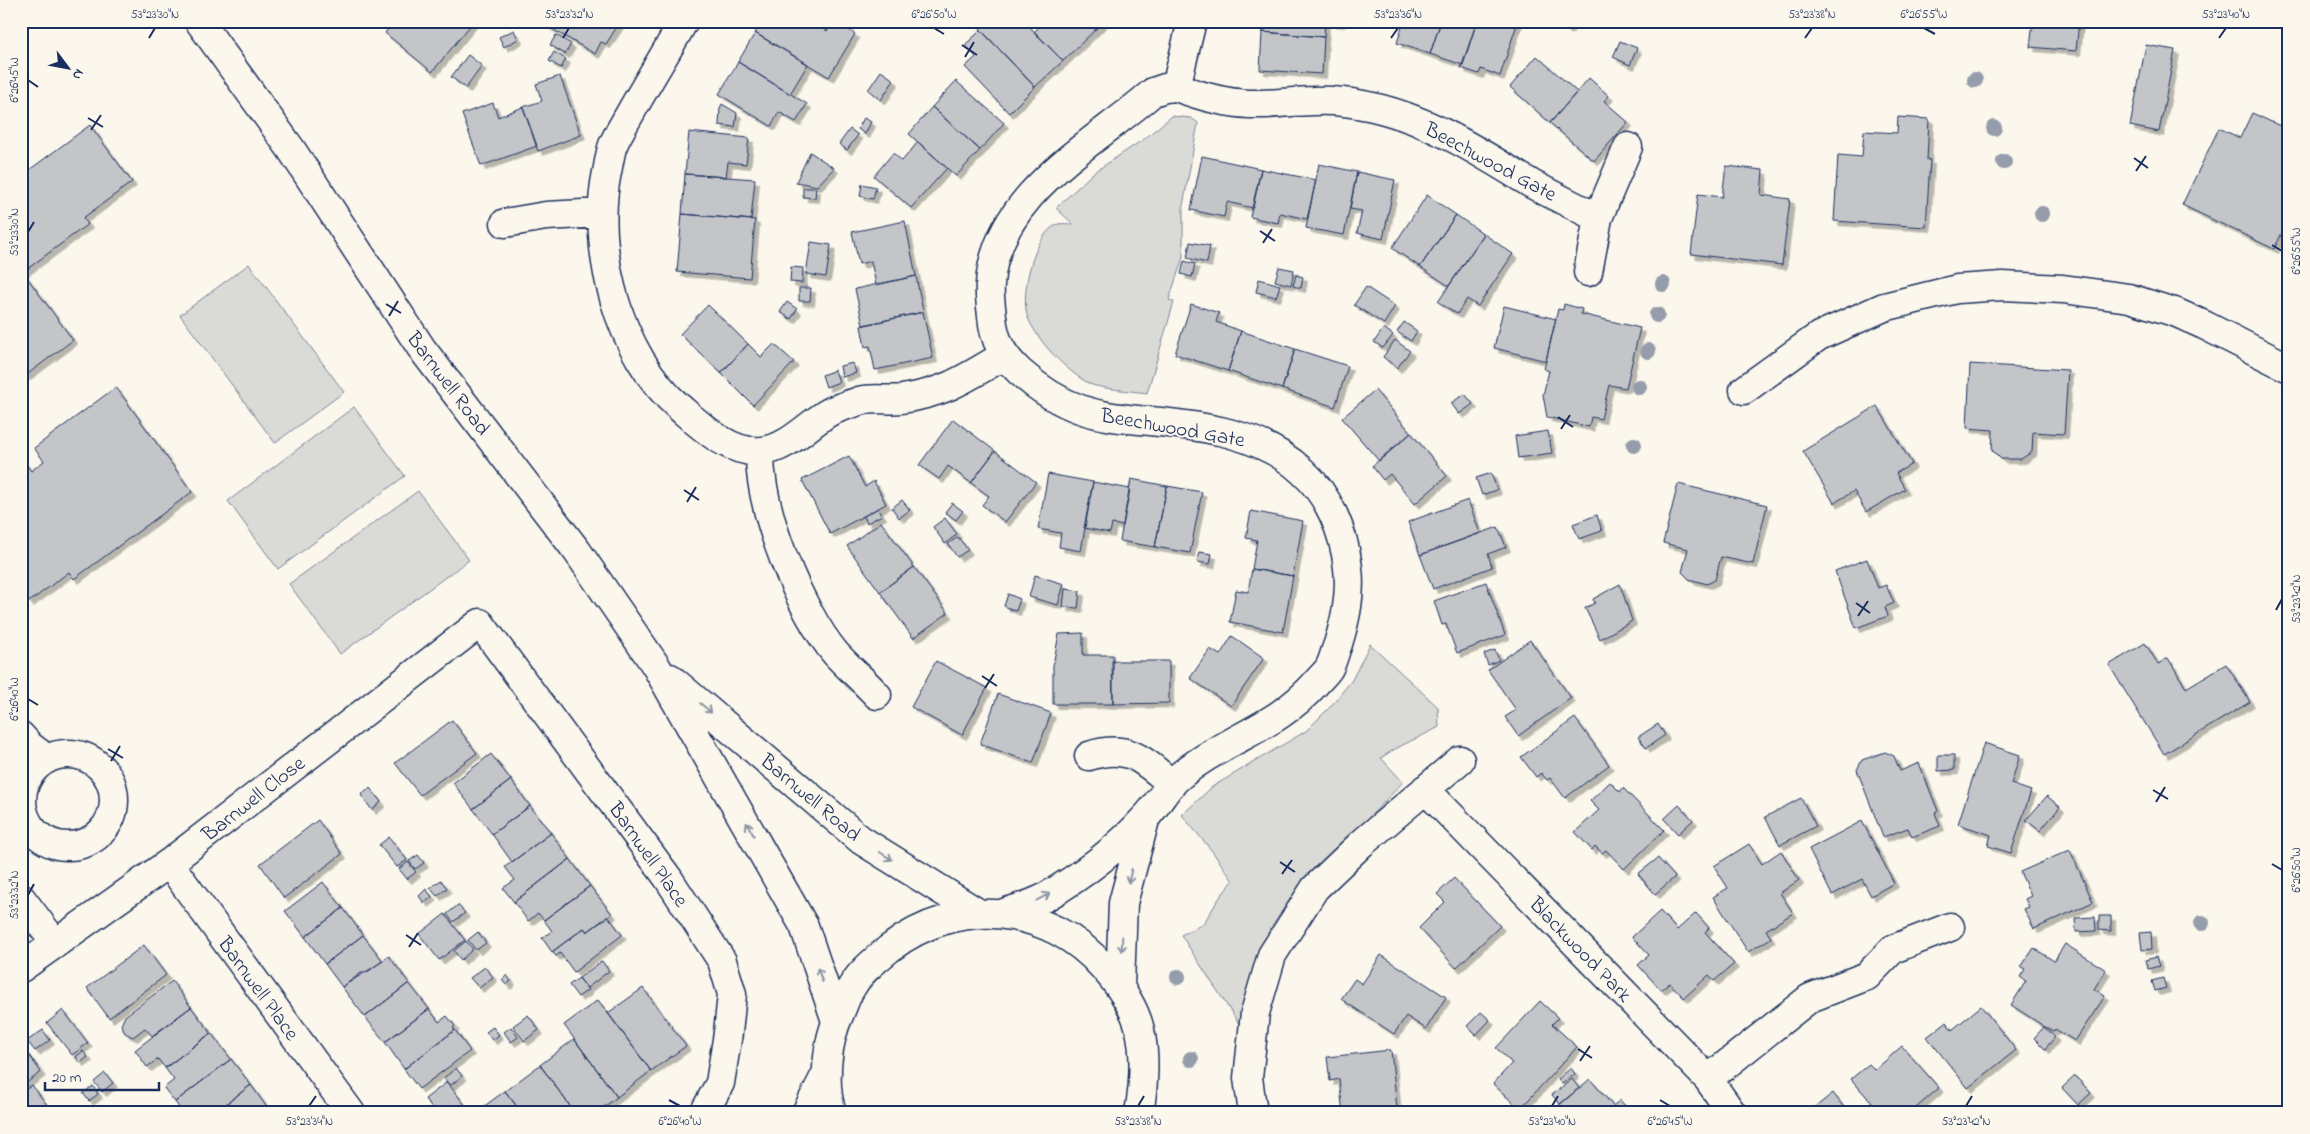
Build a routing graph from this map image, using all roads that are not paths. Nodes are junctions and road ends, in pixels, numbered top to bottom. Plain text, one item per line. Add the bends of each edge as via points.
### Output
1 (200, 21) edge
2 (684, 21) edge
3 (1192, 21) edge
4 (1176, 87) junction
5 (1628, 147) dead end
6 (602, 213) junction
7 (1598, 218) junction
8 (505, 223) dead end
9 (1588, 272) dead end
10 (1003, 356) junction
11 (2289, 368) edge
12 (1744, 390) dead end
13 (760, 452) junction
14 (480, 623) joint
15 (656, 666) junction
16 (877, 695) dead end
17 (21, 736) edge
18 (1089, 756) dead end
19 (47, 759) dead end
20 (1460, 760) dead end
21 (1172, 784) junction
22 (1425, 789) junction
23 (1146, 817) junction
24 (169, 863) junction
25 (21, 898) edge
26 (990, 913) junction
27 (1950, 927) dead end
28 (55, 943) junction
29 (21, 968) edge
30 (1120, 986) junction
31 (836, 1022) junction
32 (827, 1072) junction
33 (1145, 1076) junction
34 (1708, 1079) junction
35 (350, 1113) edge
36 (704, 1113) edge
37 (806, 1113) edge
38 (832, 1113) edge
39 (1139, 1113) edge
40 (1157, 1113) edge
41 (1253, 1113) edge
42 (1732, 1113) edge

1 - 15 street, Barnwell Road via 291,148 422,349 577,551
2 - 6 street via 612,146
3 - 4 street
4 - 7 street, Beechwood Gate via 1222,101 1258,104 1314,101 1363,105 1404,116 1480,151
4 - 10 street, Beechwood Gate via 1153,92 1082,146 1039,186 1009,223 997,249 990,284 993,325
5 - 7 street
6 - 8 street via 546,216
6 - 13 street via 609,274 617,307 630,342 649,373 675,403 708,432 739,448
7 - 9 street
10 - 13 street via 956,385 937,392 901,399 862,400 828,412 778,447
10 - 21 street, Beechwood Gate via 1053,398 1082,410 1121,418 1184,424 1244,437 1268,448 1303,472 1330,508 1345,544 1351,590 1343,629 1329,668 1302,698 1274,720 1194,766
11 - 12 street via 2204,325 2129,298 2063,289 2003,286 1957,289 1884,307 1819,336
13 - 16 street via 760,467 772,521 808,612 836,653
14 - 24 street, Barnwell Close
14 - 36 street, Barnwell Place via 668,878 722,961 732,994 728,1033 720,1083
15 -> 26 street, Barnwell Road via 861,840
31 -> 15 street, Barnwell Road via 804,926
17 - 19 street
18 - 21 street via 1107,750 1130,753
20 - 22 street
21 - 23 street, Beechwood Gate
22 - 34 street, Blackwood Park
22 - 41 street via 1315,888 1272,955 1255,1013 1248,1078
26 -> 23 street, Beechwood Gate via 1041,899 1080,874
23 -> 30 street, Beechwood Gate via 1123,903
24 - 28 street, Barnwell Close
24 - 35 street, Barnwell Place
25 - 28 street
26 - 30 street via 1048,926 1088,950
26 - 31 street, Beechwood Gate via 944,920 910,933 872,962 853,985
27 - 34 street via 1893,949 1867,976 1810,998
28 - 29 street, Barnwell Close
30 - 33 street via 1140,1029
31 - 32 street, Beechwood Gate
32 - 37 street
32 - 38 street
33 - 39 street
33 - 40 street
34 - 42 street, Blackwood Park

